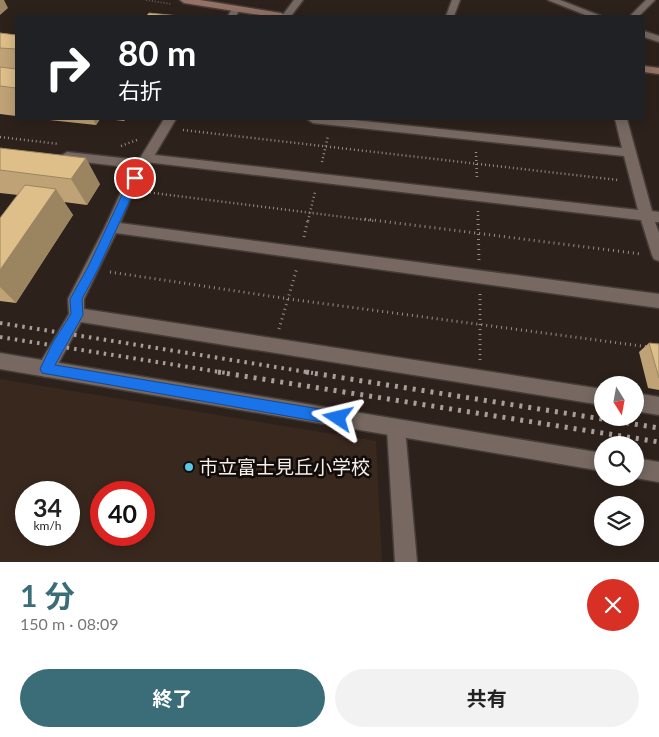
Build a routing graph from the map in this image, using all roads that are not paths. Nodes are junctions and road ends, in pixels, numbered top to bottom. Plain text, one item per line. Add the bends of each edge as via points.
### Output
1 (184, 0) edge
2 (299, 0) edge
3 (456, 0) edge
4 (552, 0) edge
5 (651, 0) edge
6 (234, 13) edge
7 (265, 15) edge
8 (287, 15) edge
9 (450, 15) edge
10 (593, 15) edge
11 (635, 15) edge
12 (645, 34) edge
13 (659, 39) edge
14 (645, 69) edge
15 (659, 71) edge
16 (322, 120) edge
17 (621, 120) edge
18 (167, 123) edge
19 (629, 153) junction
20 (57, 155) edge
21 (144, 162) junction
22 (653, 217) edge
23 (112, 227) junction
24 (654, 255) edge
25 (659, 301) edge
26 (77, 315) junction
27 (0, 361) edge
28 (46, 369) junction
29 (594, 396) edge
30 (644, 404) edge
31 (659, 406) edge
32 (396, 428) junction
33 (594, 461) edge
34 (644, 470) edge
35 (659, 472) edge
36 (406, 562) edge

1 - 6 main road
2 - 8 street
3 - 9 street
4 - 10 street
5 - 11 street
6 - 7 main road
12 - 13 street
14 - 15 main road
16 - 19 street
17 - 19 street
18 - 21 street
19 - 22 street via 636,182
20 - 21 street
21 - 22 street via 318,178
21 - 23 street
22 - 24 street
23 - 25 street
23 - 26 street via 76,299
26 - 28 street
26 - 29 street
27 - 28 street
28 - 32 street
30 - 31 street
32 - 33 street
32 - 36 street
34 - 35 street

